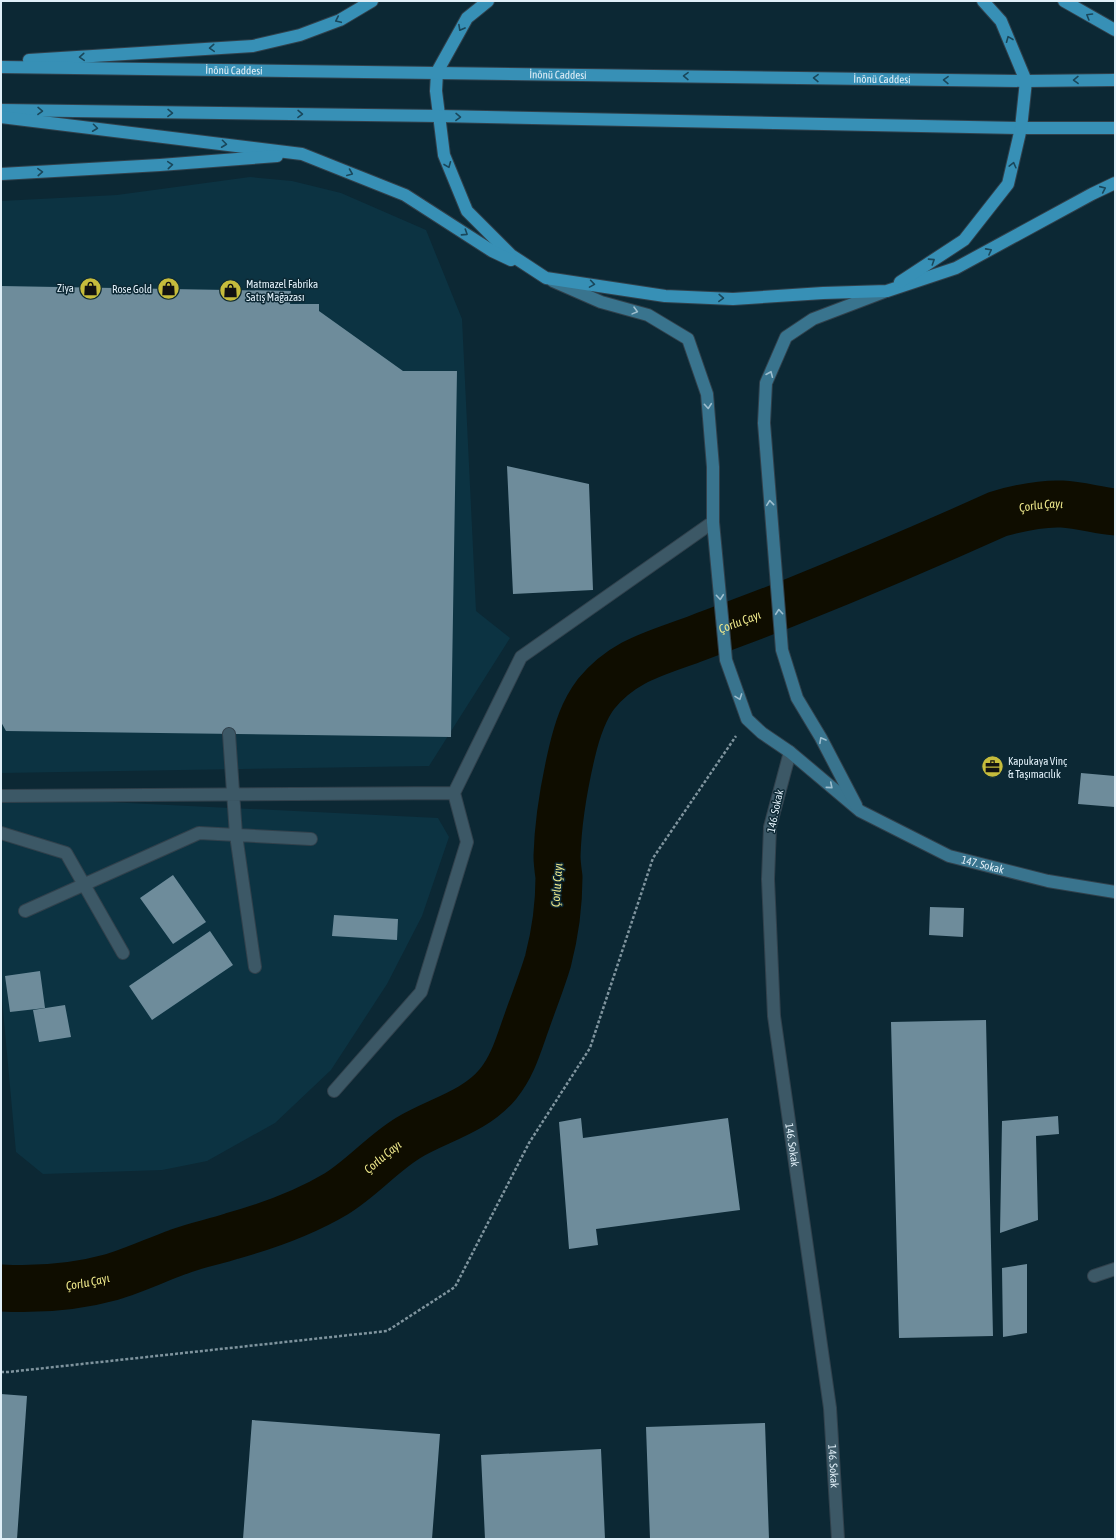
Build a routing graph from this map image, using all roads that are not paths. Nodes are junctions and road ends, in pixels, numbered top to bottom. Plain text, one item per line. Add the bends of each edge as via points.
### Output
1 (372, 1) edge
2 (488, 1) edge
3 (983, 1) edge
4 (1064, 1) edge
5 (1115, 30) edge
6 (1, 62) edge
7 (1, 67) edge
8 (437, 72) junction
9 (1115, 80) edge
10 (1026, 81) junction
11 (1, 110) edge
12 (439, 116) junction
13 (1, 117) edge
14 (1021, 128) junction
15 (1115, 128) edge
16 (302, 154) junction
17 (1, 174) edge
18 (1115, 183) edge
19 (546, 278) junction
20 (887, 291) junction
21 (713, 522) junction
22 (229, 734) dead end
23 (790, 752) junction
24 (454, 793) junction
25 (234, 794) junction
26 (1, 796) edge
27 (860, 811) junction
28 (1, 833) edge
29 (236, 836) junction
30 (311, 839) dead end
31 (84, 884) junction
32 (1115, 892) edge
33 (25, 911) dead end
34 (123, 953) dead end
35 (255, 967) dead end
36 (334, 1091) dead end
37 (1115, 1269) edge
38 (1094, 1276) dead end
39 (838, 1539) edge

1 -> 6 main road via 340,20 300,35 253,46
2 -> 8 main road via 467,18
10 -> 3 main road via 1001,21
5 -> 4 main road
7 - 8 main road, İnönü Caddesi
10 -> 8 main road, İnönü Caddesi
8 - 12 main road
9 -> 10 main road, İnönü Caddesi
10 - 14 main road
11 -> 12 main road
12 -> 14 main road
12 -> 19 main road via 444,155 467,211 511,255
13 -> 16 main road
14 - 15 main road
20 -> 14 main road via 964,240 1008,184
17 -> 16 main road via 160,166
16 -> 19 main road via 405,195 492,251
20 -> 18 main road via 956,268
19 -> 20 main road via 672,296 733,299
19 -> 21 street via 601,302 648,315 688,339 707,394 713,467
27 -> 20 street via 796,698 782,650 764,423 766,383 786,337 813,319
21 -> 23 street, 147. Sokak via 726,660 747,719
21 - 24 street via 521,658
22 - 25 street
23 -> 27 street, 147. Sokak
23 - 39 street, 146. Sokak via 770,827 768,879 774,1016 830,1408
24 - 25 street
24 - 36 street via 467,842 421,992
25 - 26 street
25 - 29 street
27 - 32 street, 147. Sokak via 949,856 1048,881
28 - 31 street via 66,853
29 - 30 street
29 - 31 street via 199,833
29 - 35 street
31 - 33 street
31 - 34 street
37 - 38 street

